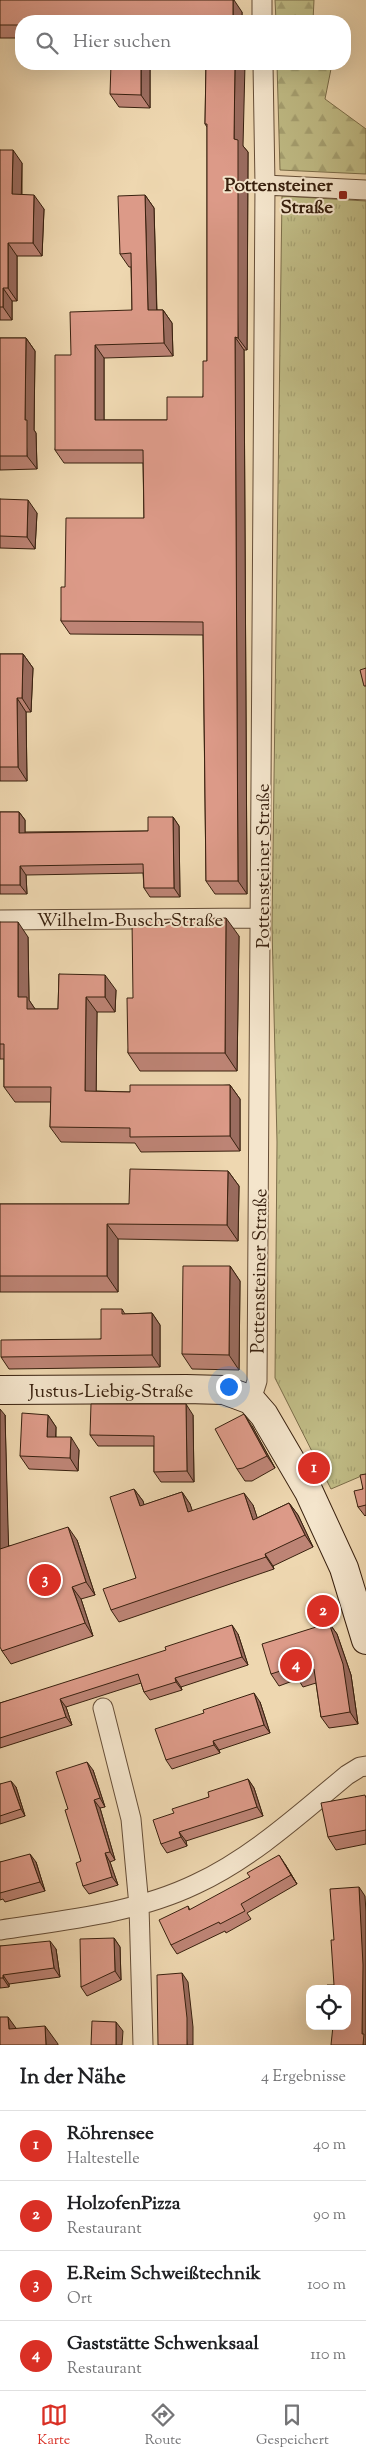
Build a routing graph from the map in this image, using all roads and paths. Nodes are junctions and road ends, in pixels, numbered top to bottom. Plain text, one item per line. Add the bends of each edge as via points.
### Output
1 (262, 0) edge
2 (262, 15) edge
3 (263, 70) edge
4 (265, 186) junction
5 (366, 190) edge
6 (260, 918) junction
7 (0, 920) edge
8 (0, 1390) edge
9 (251, 1400) junction
10 (366, 1640) edge
11 (103, 1708) dead end
12 (366, 1766) edge
13 (139, 1906) junction
14 (0, 1930) edge
15 (143, 2045) edge

1 - 2 street
3 - 4 street, Pottensteiner Straße
4 - 5 street
4 - 6 street, Pottensteiner Straße
6 - 7 street, Wilhelm-Busch-Straße
6 - 9 street, Pottensteiner Straße via 257,1380
8 - 9 main road, Justus-Liebig-Straße via 224,1390
9 - 10 main road via 309,1492 350,1582
11 - 13 street via 131,1820
12 - 13 street via 347,1775 258,1847 196,1884
13 - 14 street
13 - 15 street

